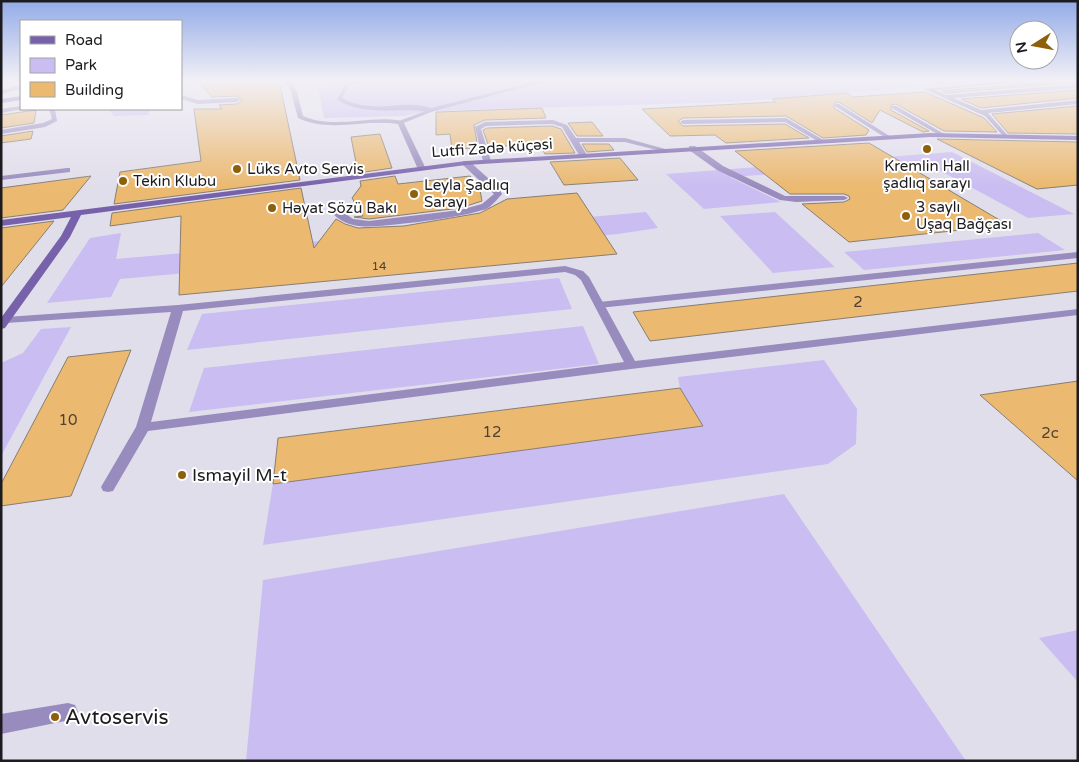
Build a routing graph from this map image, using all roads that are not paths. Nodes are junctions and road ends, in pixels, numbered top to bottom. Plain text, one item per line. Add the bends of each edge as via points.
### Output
1 (54, 116) edge
2 (300, 116) edge
3 (418, 116) edge
4 (854, 116) edge
5 (909, 116) edge
6 (987, 116) edge
7 (401, 122) junction
8 (683, 122) dead end
9 (1, 132) edge
10 (943, 135) junction
11 (1005, 136) junction
12 (888, 137) junction
13 (1078, 138) edge
14 (574, 140) junction
15 (821, 141) junction
16 (692, 148) junction
17 (665, 150) junction
18 (583, 155) junction
19 (487, 161) junction
20 (466, 163) junction
21 (421, 167) junction
22 (67, 170) dead end
23 (1, 178) edge
24 (844, 198) dead end
25 (333, 209) dead end
26 (77, 213) junction
27 (1, 223) edge
28 (1078, 255) edge
29 (599, 305) junction
30 (178, 308) junction
31 (1078, 312) edge
32 (4, 323) edge
33 (632, 365) junction
34 (143, 427) junction
35 (108, 487) dead end
36 (68, 712) dead end
37 (1, 724) edge

1 - 9 street via 55,120 44,125
2 - 7 street via 305,120 324,123
3 - 7 street
4 - 12 street
5 - 10 street
6 - 11 street
7 - 21 street
8 - 15 street via 786,120
10 - 11 main road, Lutfi Zadə küçəsi
10 - 12 main road, Lutfi Zadə küçəsi
11 - 13 main road, Lutfi Zadə küçəsi
12 - 15 main road, Lutfi Zadə küçəsi
14 - 17 street via 626,140
14 - 18 street
14 - 19 street via 565,126 553,122 480,125 477,128
15 - 16 main road, Lutfi Zadə küçəsi
16 - 17 main road, Lutfi Zadə küçəsi
16 - 24 street via 720,168 783,198
17 - 18 main road, Lutfi Zadə küçəsi
18 - 19 main road, Lutfi Zadə küçəsi
19 - 20 main road, Lutfi Zadə küçəsi
20 - 21 main road, Lutfi Zadə küçəsi
20 - 25 street via 498,194 485,206 461,213 369,224 341,218
21 - 26 main road, Lutfi Zadə küçəsi
22 - 23 street
26 - 27 main road, Lutfi Zadə küçəsi
26 - 32 main road via 65,237
28 - 29 street
29 - 30 street via 585,279 579,273 565,269
29 - 33 street
30 - 32 street
30 - 34 street
31 - 33 street
33 - 34 street
34 - 35 street
36 - 37 street

